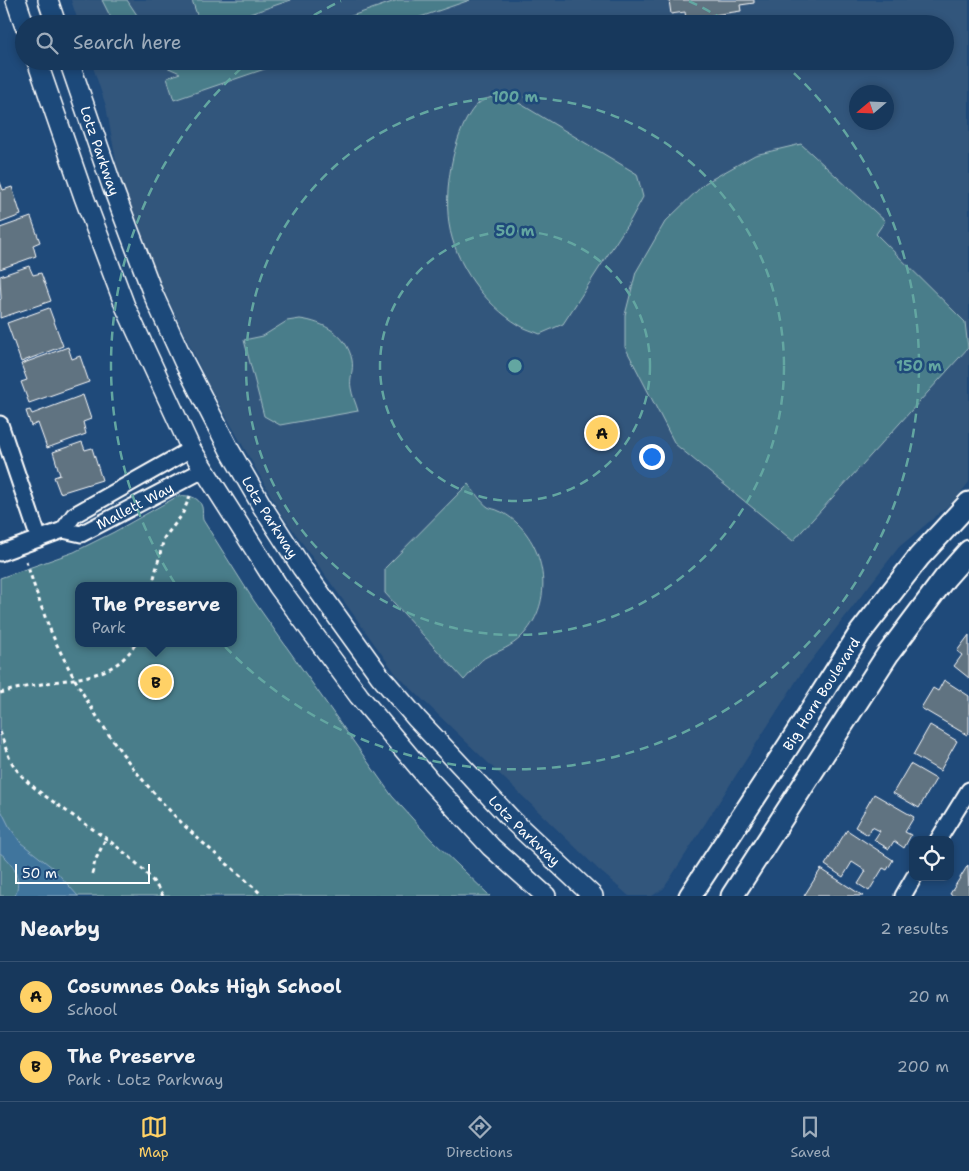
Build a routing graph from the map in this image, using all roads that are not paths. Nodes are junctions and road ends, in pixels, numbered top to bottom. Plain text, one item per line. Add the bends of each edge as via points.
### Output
1 (16, 0) edge
2 (48, 0) edge
3 (21, 15) edge
4 (53, 15) edge
5 (40, 70) edge
6 (72, 70) edge
7 (0, 424) edge
8 (191, 449) junction
9 (205, 469) junction
10 (969, 504) edge
11 (63, 530) junction
12 (40, 539) junction
13 (969, 551) edge
14 (0, 554) edge
15 (969, 790) edge
16 (940, 836) edge
17 (912, 881) edge
18 (546, 896) edge
19 (593, 896) edge
20 (690, 896) edge
21 (732, 896) edge
22 (903, 896) edge

1 - 3 street
2 - 4 street
5 - 8 street via 125,306
6 - 19 street, Lotz Parkway via 153,294 184,362 262,506 302,568 386,683 513,821
7 - 12 street
8 - 9 street
8 - 11 street, Mallett Way via 74,515
9 - 11 street, Mallett Way via 81,534
9 - 18 street via 278,586 359,696 491,847
10 - 20 main road, Big Horn Boulevard via 919,557 860,633
11 - 12 street, Mallett Way
12 - 14 street, Mallett Way
13 - 21 main road via 944,578 888,654
15 - 16 street
17 - 22 street

